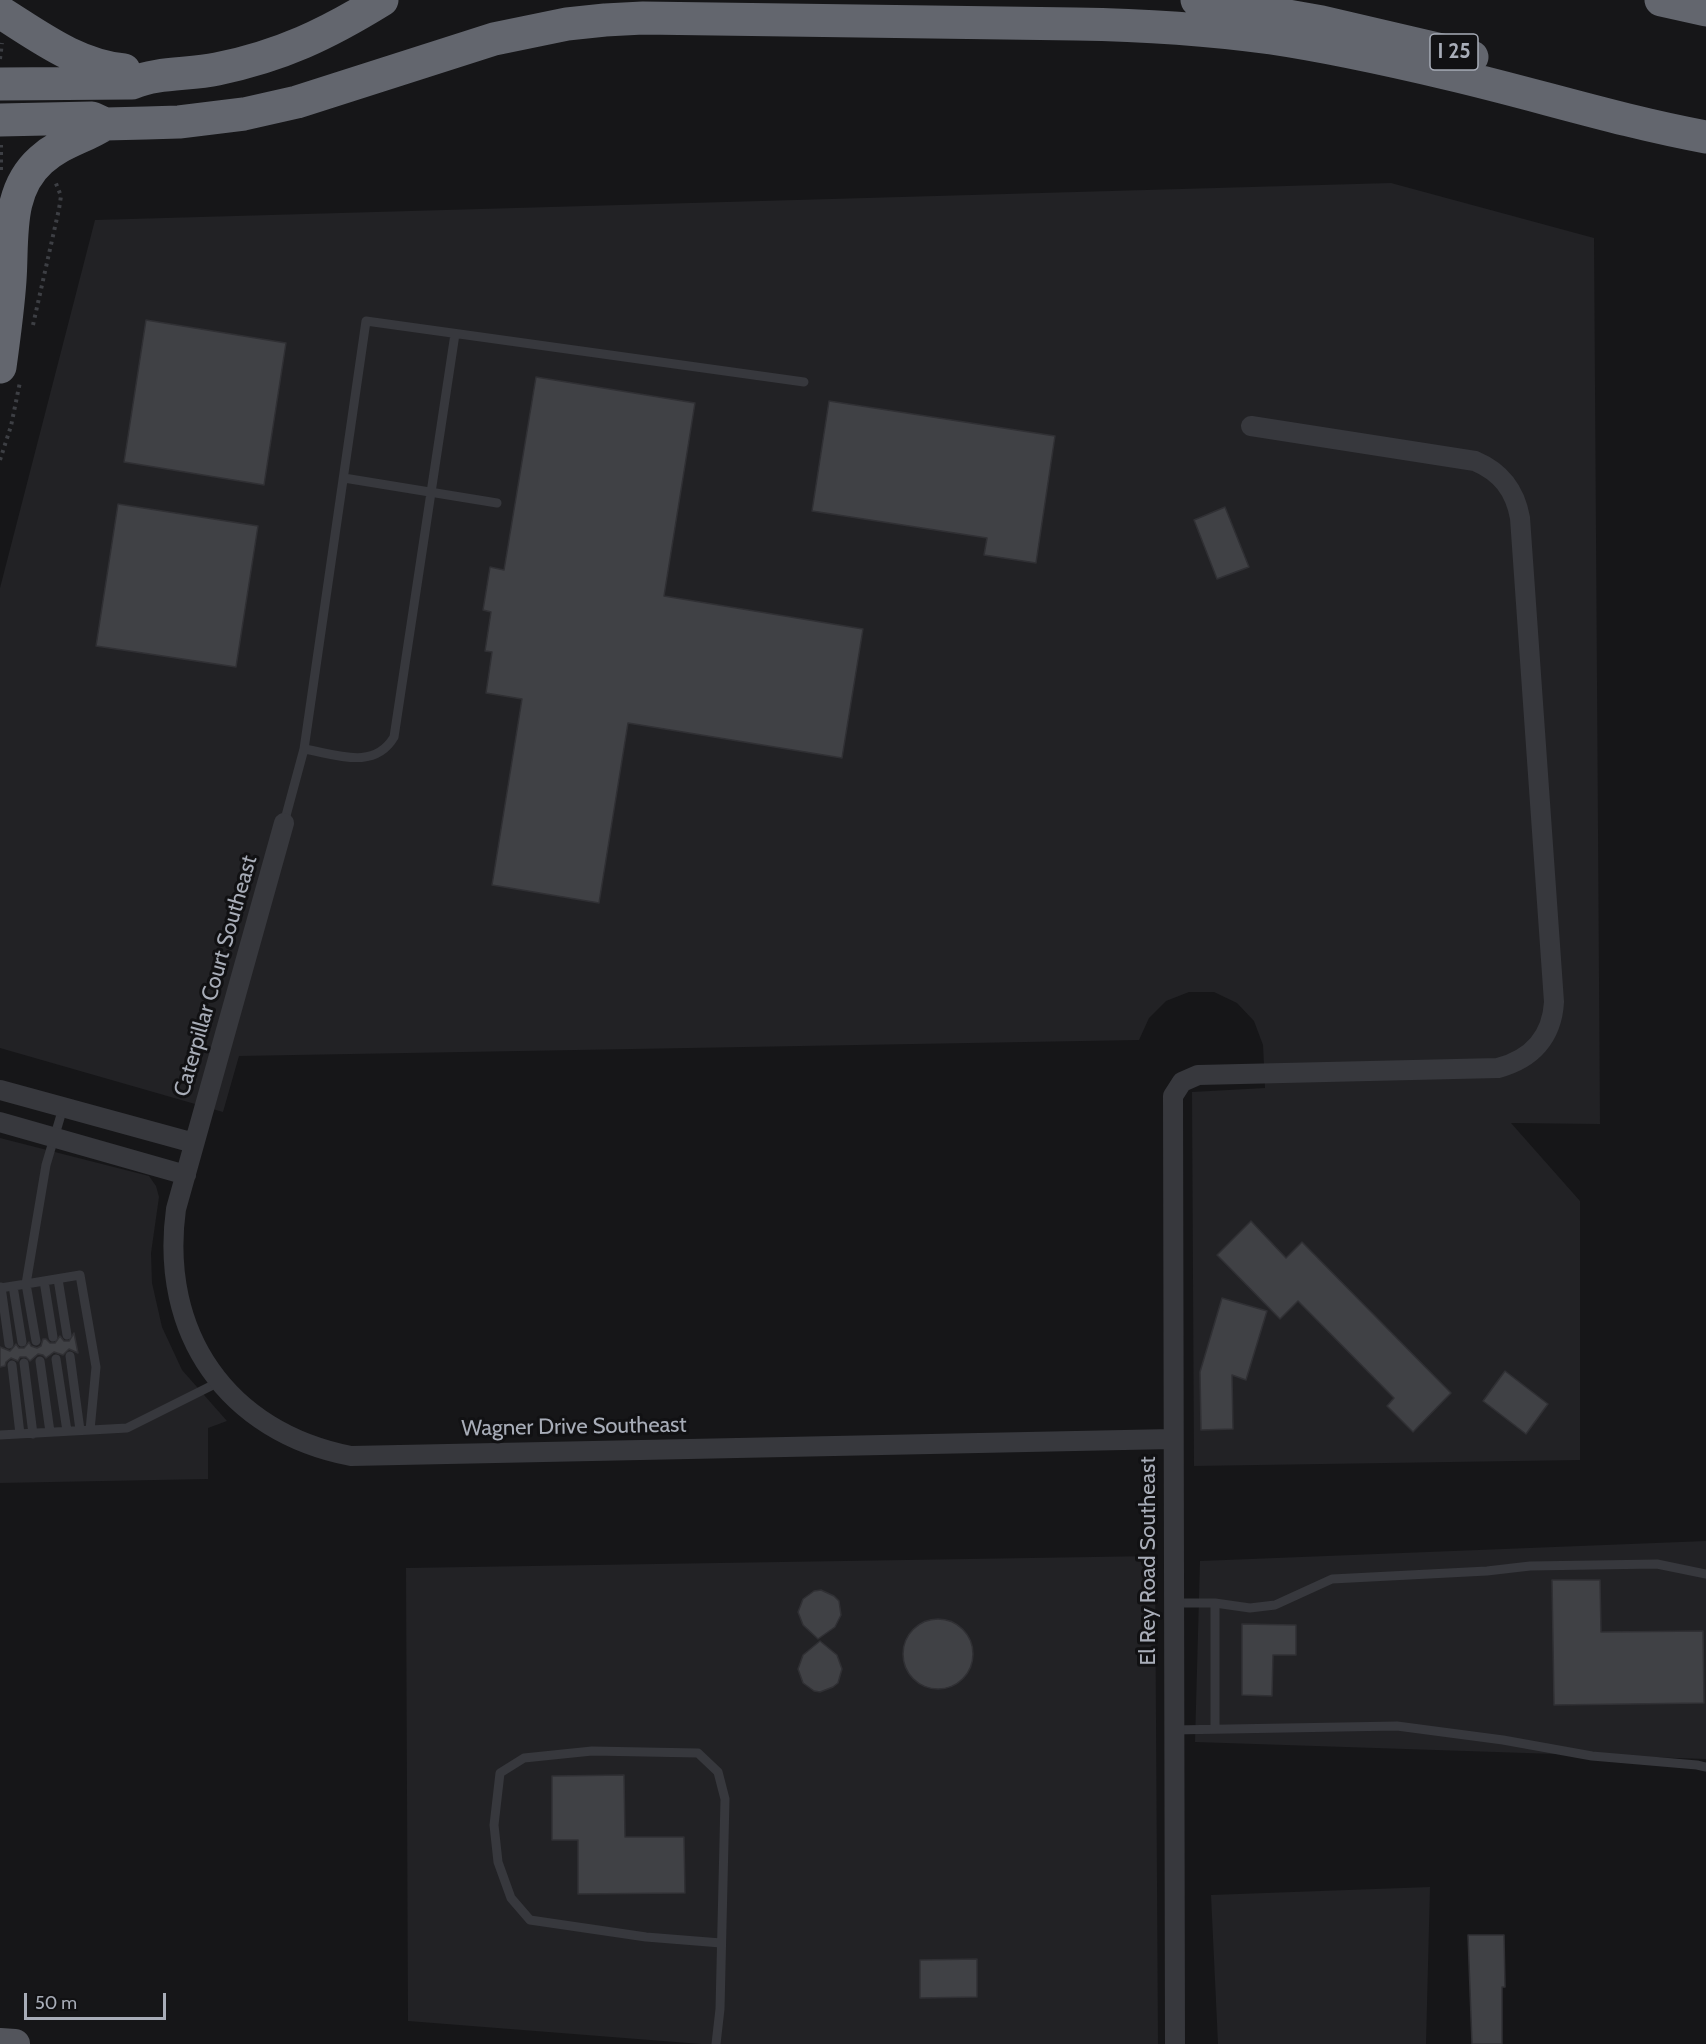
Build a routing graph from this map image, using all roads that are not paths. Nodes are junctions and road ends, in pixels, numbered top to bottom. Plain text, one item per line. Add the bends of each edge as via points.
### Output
1 (382, 0) edge
2 (1197, 0) edge
3 (1661, 0) edge
4 (1706, 10) edge
5 (1, 25) edge
6 (146, 77) junction
7 (0, 84) edge
8 (0, 120) edge
9 (1706, 121) edge
10 (105, 124) junction
11 (1706, 137) edge
12 (455, 334) junction
13 (0, 367) edge
14 (804, 382) dead end
15 (1251, 426) dead end
16 (344, 478) junction
17 (431, 492) junction
18 (497, 503) dead end
19 (304, 749) junction
20 (284, 823) joint
21 (0, 1090) edge
22 (63, 1108) junction
23 (0, 1122) edge
24 (54, 1137) junction
25 (194, 1143) junction
26 (186, 1175) junction
27 (58, 1279) junction
28 (45, 1281) junction
29 (26, 1284) junction
30 (13, 1286) junction
31 (1, 1288) edge
32 (67, 1335) dead end
33 (53, 1337) dead end
34 (36, 1341) dead end
35 (22, 1342) dead end
36 (9, 1344) dead end
37 (70, 1356) dead end
38 (56, 1359) dead end
39 (40, 1361) dead end
40 (24, 1363) dead end
41 (12, 1365) dead end
42 (219, 1382) junction
43 (90, 1430) junction
44 (67, 1431) junction
45 (80, 1431) junction
46 (50, 1432) junction
47 (20, 1434) junction
48 (33, 1434) junction
49 (0, 1435) edge
50 (1172, 1439) junction
51 (1706, 1575) edge
52 (1173, 1603) junction
53 (1215, 1603) junction
54 (1215, 1729) junction
55 (1173, 1730) junction
56 (1706, 1767) edge
57 (722, 1943) junction
58 (0, 2043) edge
59 (15, 2044) edge
60 (716, 2044) edge
61 (1175, 2044) edge

1 - 6 highway via 339,26 279,53 214,70
2 - 9 highway, I 25 via 1322,22 1451,51
3 - 4 highway
5 - 6 highway via 98,66
6 - 7 highway via 132,83
8 - 10 highway via 92,118
10 - 11 highway via 179,122 244,114 297,102 494,39 567,24 643,18 1076,24 1226,33 1318,46 1417,67
10 - 13 highway via 52,150 39,162 18,196 11,224 10,279
12 - 14 lane
12 - 16 lane via 366,321
12 - 17 lane
15 - 50 street, El Rey Road Southeast via 1475,461 1498,474 1514,495 1520,518 1554,1002 1546,1035 1532,1052 1498,1068 1198,1075 1182,1082 1172,1104
16 - 17 lane
16 - 19 lane
17 - 18 lane
17 - 19 lane via 394,737 383,751 370,757
19 - 20 lane
20 - 25 street, Caterpillar Court Southeast
21 - 22 street
22 - 24 lane
22 - 25 street
23 - 24 street
24 - 26 street
24 - 29 lane
25 - 26 street, Wagner Drive Southeast
26 - 42 street, Wagner Drive Southeast via 173,1232 174,1278 190,1333
27 - 28 lane
27 - 32 lane
27 - 43 lane via 80,1275 96,1367
28 - 29 lane
28 - 33 lane
29 - 30 lane
29 - 34 lane
30 - 31 lane
30 - 35 lane
31 - 36 lane
37 - 45 lane
38 - 44 lane
39 - 46 lane
40 - 48 lane
41 - 47 lane
42 - 43 lane via 127,1428
42 - 50 street, Wagner Drive Southeast via 251,1413 288,1436 351,1456
43 - 45 lane
44 - 45 lane
44 - 46 lane
46 - 48 lane
47 - 48 lane
47 - 49 lane
50 - 52 street, El Rey Road Southeast
51 - 53 lane via 1657,1564 1530,1566 1332,1579 1275,1605 1250,1608
52 - 53 lane
52 - 55 street, El Rey Road Southeast
53 - 54 lane
54 - 55 lane
54 - 56 lane via 1397,1726 1592,1756
55 - 61 street, El Rey Road Southeast
57 - 57 lane via 725,1799 718,1772 698,1753 591,1751 524,1758 500,1773 494,1825 498,1862 511,1898 530,1920 646,1937
57 - 60 lane
58 - 59 main road

